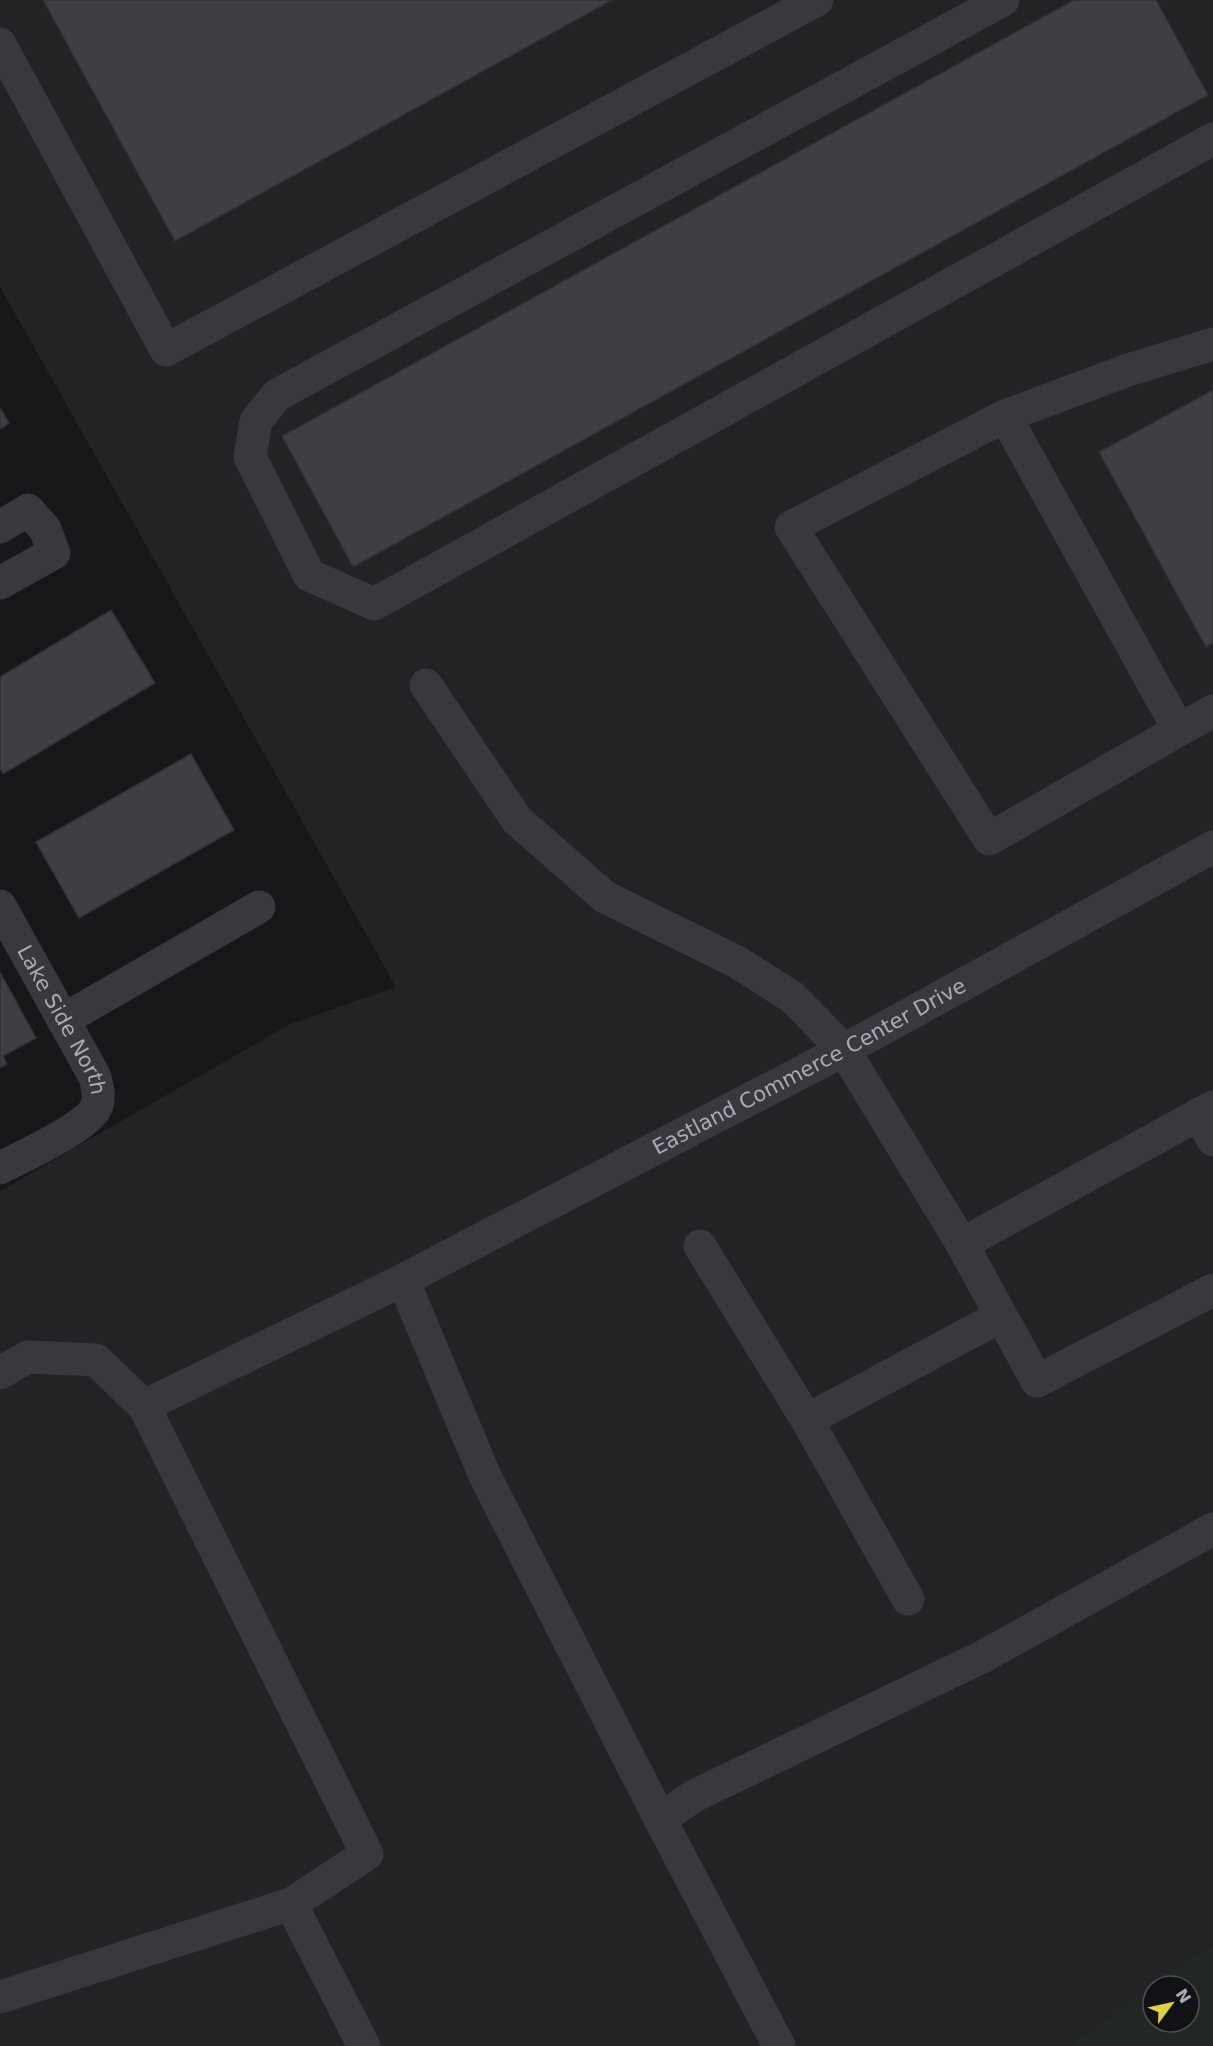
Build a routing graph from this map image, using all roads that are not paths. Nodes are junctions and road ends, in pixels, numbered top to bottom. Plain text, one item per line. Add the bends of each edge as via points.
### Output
1 (817, 0) edge
2 (1003, 0) edge
3 (0, 44) edge
4 (1213, 139) edge
5 (1213, 344) edge
6 (1005, 416) junction
7 (0, 527) edge
8 (0, 584) edge
9 (426, 685) dead end
10 (1213, 711) edge
11 (1179, 730) junction
12 (1213, 847) edge
13 (0, 906) edge
14 (259, 907) dead end
15 (63, 1020) junction
16 (844, 1050) junction
17 (1208, 1120) edge
18 (0, 1168) edge
19 (962, 1244) junction
20 (700, 1246) dead end
21 (403, 1280) junction
22 (1213, 1290) edge
23 (1001, 1316) junction
24 (0, 1373) edge
25 (144, 1406) junction
26 (807, 1420) junction
27 (1213, 1529) edge
28 (908, 1599) dead end
29 (660, 1819) junction
30 (291, 1904) junction
31 (0, 1997) edge
32 (364, 2046) edge
33 (779, 2046) edge

1 - 3 street via 166,350
2 - 4 street via 277,394 256,421 250,457 309,575 374,604
5 - 6 street via 1128,370
6 - 11 street
6 - 11 street via 791,527 989,839
7 - 8 street via 28,510 45,529 54,553
9 - 16 street via 518,820 605,897 737,962 792,997
10 - 11 street
12 - 16 street, Eastland Commerce Center Drive
13 - 15 street, Lake Side North
14 - 15 street
15 - 18 street, Lake Side North via 95,1077 99,1091 97,1106 84,1122
16 - 19 street
16 - 21 street, Eastland Commerce Center Drive
17 - 19 street
19 - 23 street
20 - 26 street
21 - 25 street, Eastland Commerce Center Drive
21 - 29 street via 485,1476
22 - 23 street via 1037,1381
23 - 26 street
24 - 25 street via 28,1357 96,1360
25 - 30 street via 367,1854
26 - 28 street
27 - 29 street via 982,1657 694,1796
29 - 33 street
30 - 31 street
30 - 32 street

